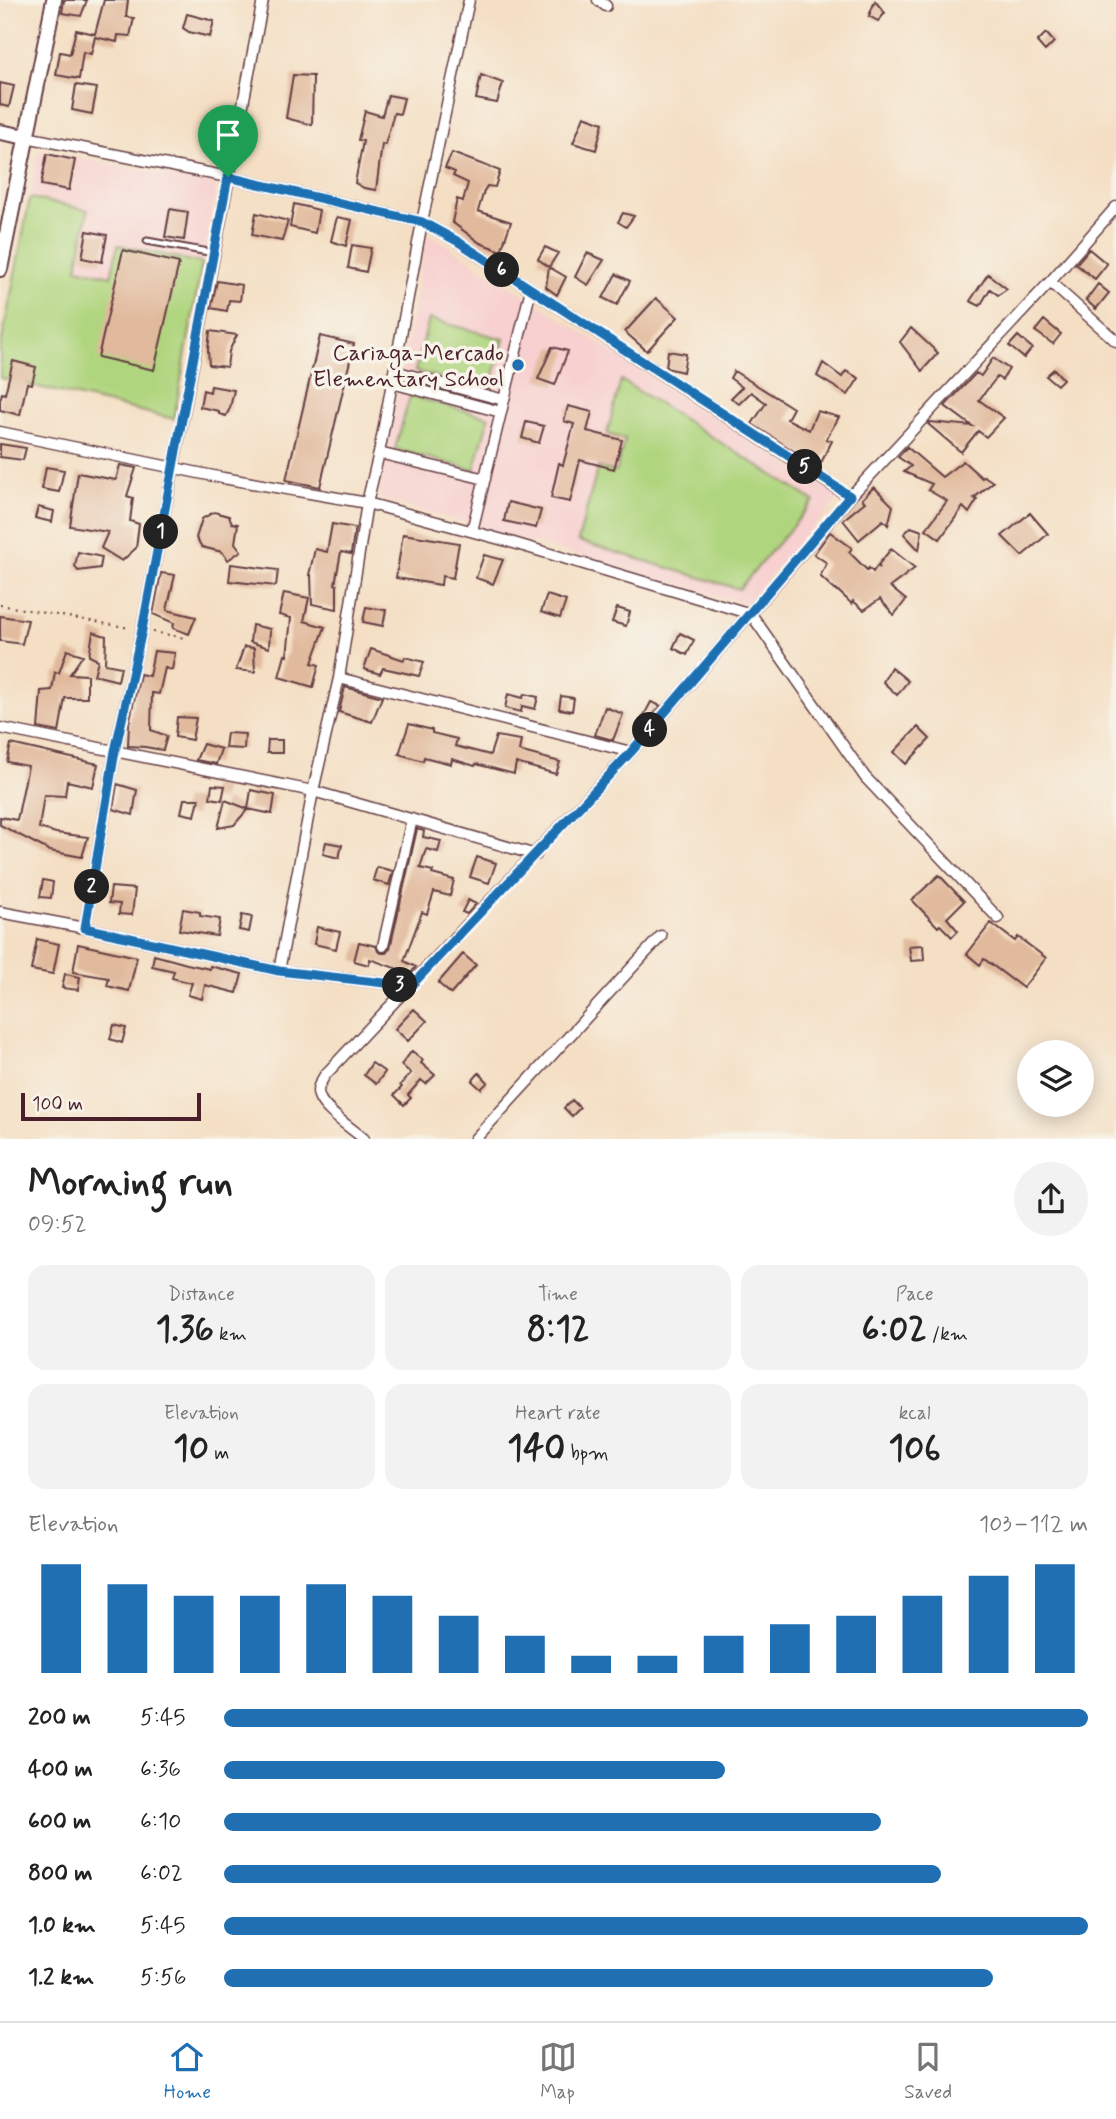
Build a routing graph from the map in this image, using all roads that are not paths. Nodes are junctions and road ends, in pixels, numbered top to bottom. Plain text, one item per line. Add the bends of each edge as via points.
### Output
1 (54, 0) edge
2 (263, 0) edge
3 (469, 0) edge
4 (0, 132) edge
5 (26, 137) junction
6 (228, 177) junction
7 (1116, 206) edge
8 (422, 222) junction
9 (147, 241) dead end
10 (214, 253) junction
11 (0, 269) edge
12 (1050, 282) junction
13 (531, 289) junction
14 (1116, 341) edge
15 (394, 371) junction
16 (392, 383) junction
17 (504, 400) junction
18 (501, 412) junction
19 (0, 432) edge
20 (379, 453) junction
21 (173, 468) junction
22 (485, 479) junction
23 (850, 496) junction
24 (367, 503) junction
25 (472, 531) junction
26 (751, 614) junction
27 (338, 678) junction
28 (0, 728) edge
29 (115, 751) junction
30 (631, 752) junction
31 (313, 791) junction
32 (412, 819) junction
33 (536, 855) junction
34 (0, 912) edge
35 (998, 918) dead end
36 (85, 928) junction
37 (661, 936) dead end
38 (383, 946) dead end
39 (279, 971) junction
40 (411, 986) junction
41 (364, 1139) edge
42 (475, 1139) edge

1 - 5 main road
2 - 6 street
3 - 8 street
4 - 5 main road
5 - 6 street
5 - 11 main road
6 - 8 street
6 - 10 street
7 - 12 street
8 - 13 street
8 - 15 street
9 - 10 lane
10 - 21 street
12 - 14 street
12 - 23 street
13 - 17 street
13 - 23 street
15 - 16 street
15 - 17 street
16 - 18 street
16 - 20 street
17 - 18 street
18 - 22 street
19 - 21 street
20 - 22 street
20 - 24 street
21 - 24 street
21 - 29 street
22 - 25 street
23 - 26 street
24 - 25 street
24 - 27 street
25 - 26 street
26 - 30 street
26 - 35 street via 864,777
27 - 30 street
27 - 31 street
28 - 29 street
29 - 31 street
29 - 36 street
30 - 33 street
31 - 32 street
31 - 39 street
32 - 33 street
32 - 38 street
33 - 40 street
34 - 36 street
36 - 39 street
37 - 42 street
39 - 40 street
40 - 41 street via 319,1085 326,1107

